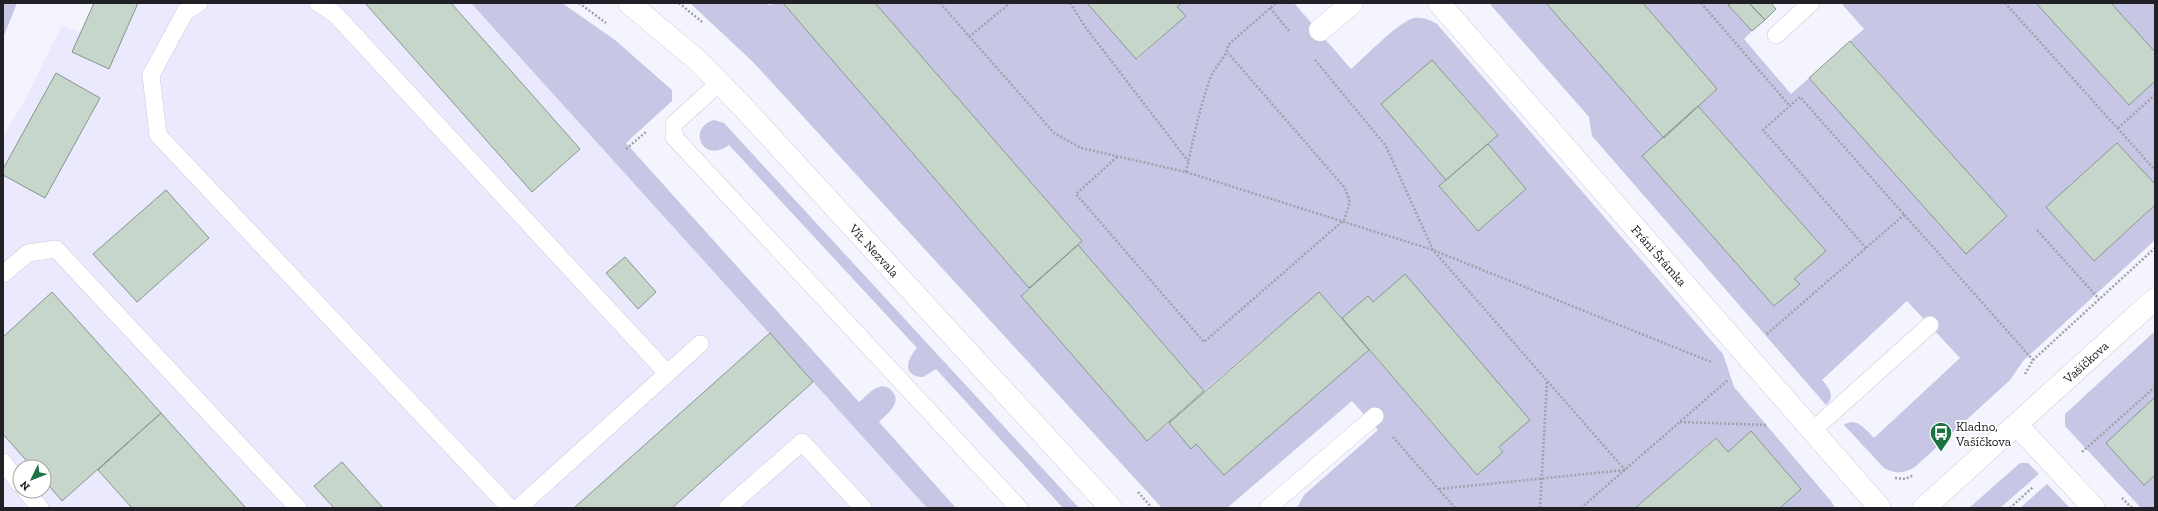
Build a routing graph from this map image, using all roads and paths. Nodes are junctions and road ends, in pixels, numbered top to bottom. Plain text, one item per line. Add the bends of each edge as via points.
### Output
1 (199, 3) edge
2 (318, 3) edge
3 (579, 3) edge
4 (629, 3) edge
5 (940, 3) edge
6 (1010, 3) edge
7 (1070, 3) edge
8 (1276, 3) edge
9 (1352, 3) edge
10 (1439, 3) edge
11 (1701, 3) edge
12 (1811, 3) edge
13 (2005, 3) edge
14 (1270, 8) junction
15 (608, 25) dead end
16 (1320, 30) dead end
17 (1776, 35) dead end
18 (1294, 36) dead end
19 (969, 37) junction
20 (1228, 53) junction
21 (1313, 59) dead end
22 (719, 82) junction
23 (2155, 95) edge
24 (1790, 106) junction
25 (650, 128) dead end
26 (2118, 128) junction
27 (626, 149) dead end
28 (1117, 157) junction
29 (1188, 161) junction
30 (2155, 170) edge
31 (1186, 172) junction
32 (1905, 214) junction
33 (1344, 220) junction
34 (2037, 230) dead end
35 (1866, 248) junction
36 (2155, 248) edge
37 (1433, 250) junction
38 (3, 274) edge
39 (2099, 299) junction
40 (2155, 299) edge
41 (1930, 325) dead end
42 (1761, 339) dead end
43 (700, 344) dead end
44 (2033, 360) junction
45 (1715, 363) dead end
46 (667, 373) junction
47 (1733, 376) dead end
48 (2020, 379) dead end
49 (1547, 380) junction
50 (2155, 387) edge
51 (1375, 416) dead end
52 (1679, 422) junction
53 (1768, 425) dead end
54 (2017, 425) junction
55 (1812, 431) junction
56 (2081, 453) dead end
57 (3, 462) edge
58 (1625, 470) junction
59 (12, 474) edge
60 (1917, 474) dead end
61 (1893, 478) dead end
62 (1541, 479) junction
63 (33, 499) edge
64 (40, 508) edge
65 (298, 508) edge
66 (510, 508) edge
67 (518, 508) edge
68 (727, 508) edge
69 (864, 508) edge
70 (1019, 508) edge
71 (1110, 508) edge
72 (1268, 508) edge
73 (1455, 508) edge
74 (1540, 508) edge
75 (1581, 508) edge
76 (1880, 508) edge
77 (1924, 508) edge
78 (2094, 508) edge

1 - 66 lane via 185,12 150,75 158,135
2 - 46 lane via 335,14
3 - 15 path
4 - 22 street, Vít. Nezvala
5 - 19 path
6 - 19 path
7 - 29 path via 1086,28
8 - 14 path
9 - 16 street
10 - 55 street, Fráni Šrámka
11 - 24 path
12 - 17 lane
13 - 26 path
14 - 18 path
14 - 20 path via 1228,45
19 - 28 path via 1054,133 1074,146
20 - 29 path via 1218,62 1210,79
20 - 33 path via 1345,188 1350,202
21 - 37 path via 1386,146
22 - 70 lane via 674,124 674,136
22 - 71 street, Vít. Nezvala
23 - 26 path
24 - 32 path via 1800,97
24 - 35 path via 1763,130
25 - 27 path
26 - 30 path
28 - 31 path
28 - 33 path via 1076,194 1204,342
29 - 31 path
31 - 33 path
32 - 35 path
32 - 44 path
33 - 37 path
34 - 39 path
35 - 42 path
36 - 39 path
37 - 45 path
37 - 49 path
38 - 65 lane via 28,253 56,249
39 - 44 path
40 - 54 street, Vašíčkova
41 - 55 lane
43 - 46 lane
44 - 48 path
46 - 67 lane
47 - 52 path
49 - 58 path
49 - 62 path
50 - 56 path
51 - 72 lane
52 - 53 path
52 - 58 path
54 - 77 street, Vašíčkova
54 - 78 street
55 - 76 street, Fráni Šrámka
57 - 59 lane
58 - 62 path
58 - 75 path
60 - 61 path via 1905,479
62 - 73 path via 1439,490
62 - 74 path
63 - 64 lane
68 - 69 lane via 802,442

